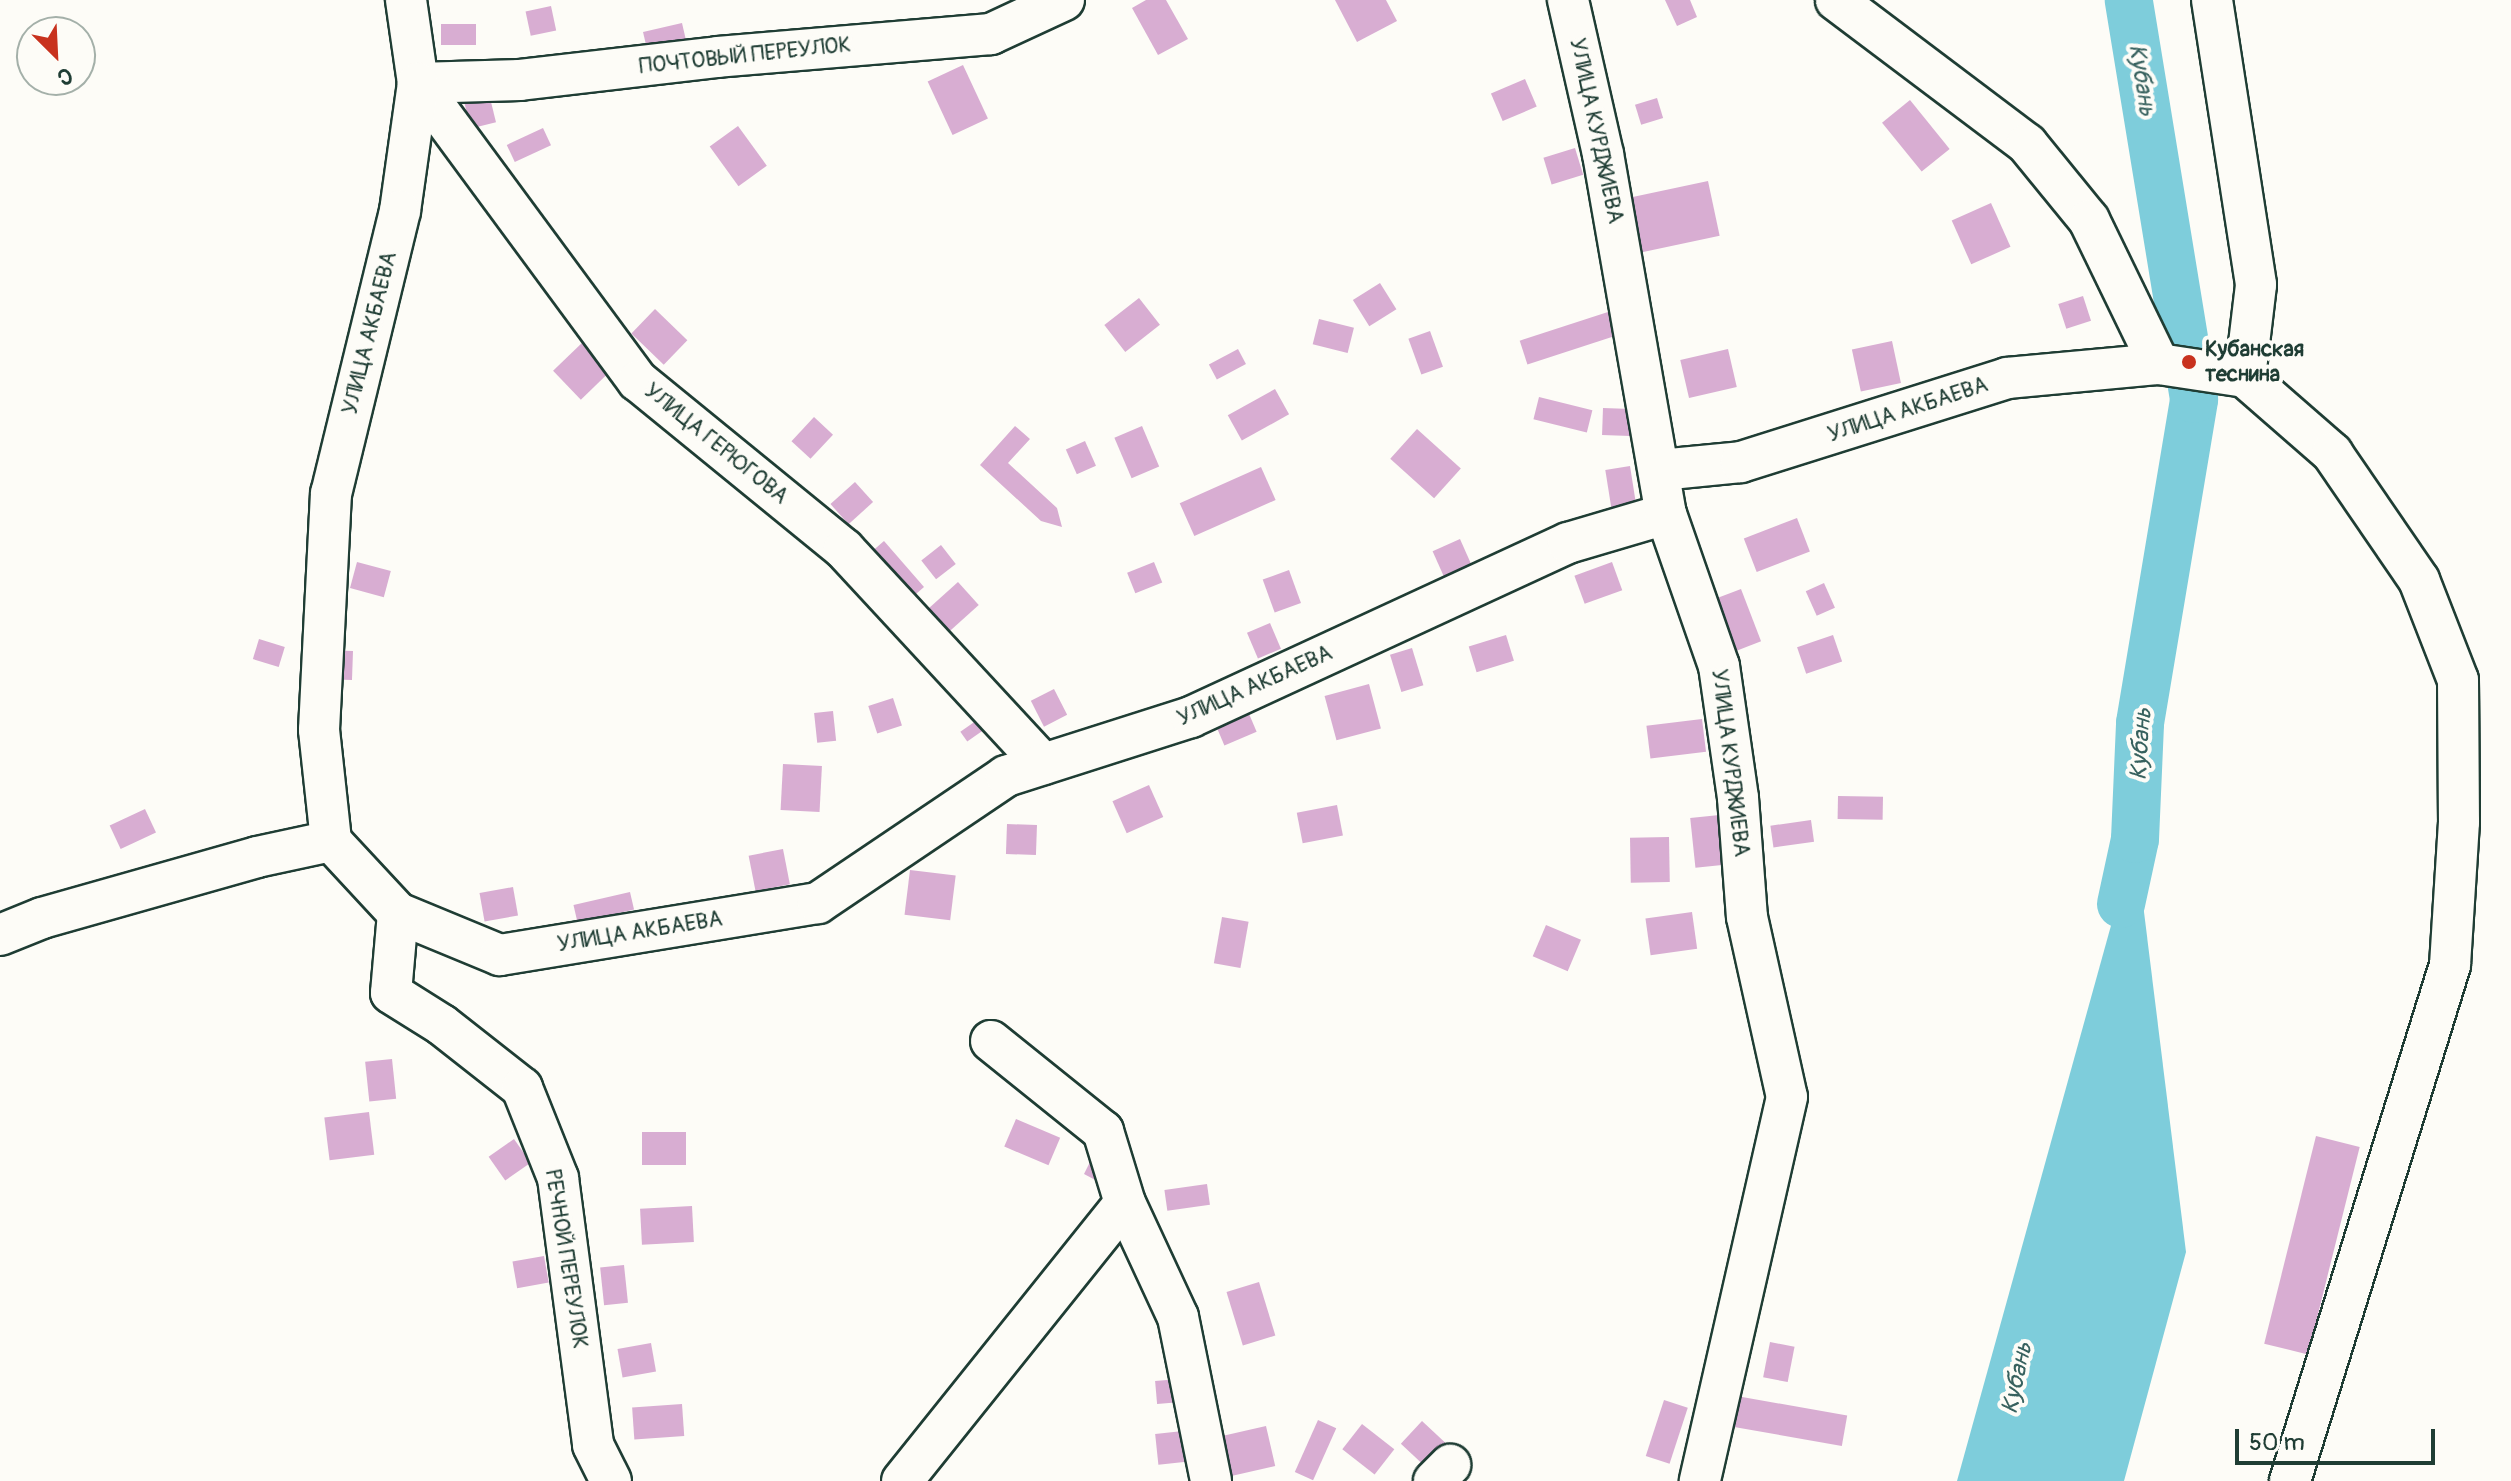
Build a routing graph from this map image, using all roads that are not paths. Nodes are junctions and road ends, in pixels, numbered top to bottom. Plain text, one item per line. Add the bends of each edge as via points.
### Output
1 (406, 0) edge
2 (1064, 0) edge
3 (1568, 0) edge
4 (1836, 0) edge
5 (2212, 0) edge
6 (418, 83) junction
7 (2159, 364) junction
8 (2245, 377) junction
9 (1660, 470) junction
10 (1666, 514) junction
11 (1043, 764) junction
12 (331, 841) junction
13 (398, 913) junction
14 (0, 935) edge
15 (991, 1041) dead end
16 (1125, 1203) junction
17 (611, 1481) edge
18 (902, 1481) edge
19 (1211, 1481) edge
20 (1700, 1481) edge
21 (2290, 1481) edge

1 - 6 street, УЛИЦА ГЕРЮГОВА
2 - 6 street, ПОЧТОВЫЙ ПЕРЕУЛОК via 991,34 520,80
3 - 9 street, УЛИЦА КУРДЖИЕВА via 1603,154
4 - 7 street via 2027,144 2089,220
5 - 8 street via 2256,285
6 - 11 street, УЛИЦА ГЕРЮГОВА via 638,381 844,549
6 - 12 street, УЛИЦА АКБАЕВА via 400,211 331,493 319,730
7 - 8 street, УЛИЦА АКБАЕВА
7 - 9 street, УЛИЦА АКБАЕВА via 2007,378 1741,462
8 - 21 street via 2332,453 2419,580 2458,680 2459,822 2450,965
9 - 10 street, УЛИЦА КУРДЖИЕВА
10 - 11 street, УЛИЦА АКБАЕВА via 1568,543 1191,717
10 - 20 street, УЛИЦА КУРДЖИЕВА via 1719,666 1738,798 1747,917 1787,1097
11 - 13 street, УЛИЦА АКБАЕВА via 1006,776 818,903 500,955
12 - 13 street, УЛИЦА АКБАЕВА
12 - 14 street via 42,918
13 - 17 street, РЕЧНОЙ ПЕРЕУЛОК via 391,993 442,1025 522,1088 558,1178 593,1445
15 - 16 street via 1103,1131
16 - 18 street
16 - 19 street via 1178,1317

